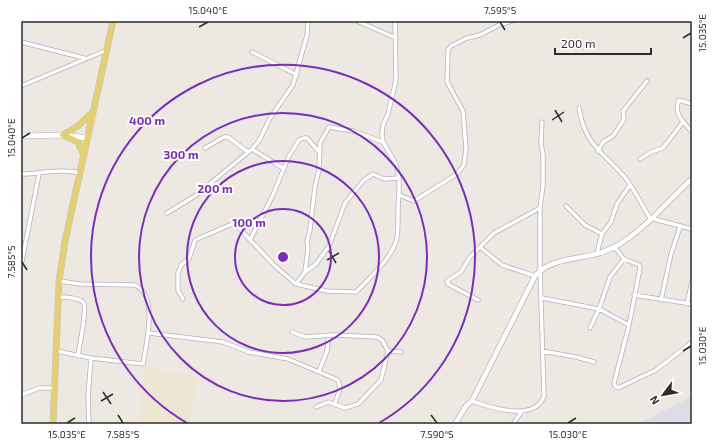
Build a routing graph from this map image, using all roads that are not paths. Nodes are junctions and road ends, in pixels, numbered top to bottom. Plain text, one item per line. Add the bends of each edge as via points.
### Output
1 (114, 21) edge
2 (308, 21) edge
3 (357, 21) edge
4 (395, 21) edge
5 (512, 21) edge
6 (396, 38) junction
7 (21, 42) edge
8 (108, 49) junction
9 (252, 52) dead end
10 (85, 58) junction
11 (297, 76) junction
12 (647, 81) dead end
13 (21, 85) edge
14 (692, 104) edge
15 (579, 108) dead end
16 (93, 112) junction
17 (542, 122) dead end
18 (683, 122) junction
19 (692, 132) edge
20 (63, 135) junction
21 (21, 136) edge
22 (88, 138) junction
23 (383, 142) junction
24 (205, 148) dead end
25 (252, 149) junction
26 (598, 151) junction
27 (248, 152) junction
28 (320, 153) junction
29 (84, 156) junction
30 (640, 159) dead end
31 (284, 169) junction
32 (80, 173) junction
33 (21, 174) edge
34 (40, 174) junction
35 (400, 178) junction
36 (692, 179) edge
37 (630, 185) junction
38 (399, 195) junction
39 (566, 206) dead end
40 (540, 208) junction
41 (167, 213) dead end
42 (650, 218) junction
43 (680, 227) junction
44 (692, 229) edge
45 (602, 234) junction
46 (250, 240) junction
47 (480, 247) junction
48 (612, 248) junction
49 (597, 253) junction
50 (624, 259) junction
51 (21, 266) edge
52 (540, 270) junction
53 (305, 272) junction
54 (535, 276) junction
55 (59, 281) junction
56 (692, 281) edge
57 (296, 284) junction
58 (634, 294) junction
59 (58, 297) junction
60 (542, 298) junction
61 (183, 299) dead end
62 (478, 300) dead end
63 (661, 300) junction
64 (690, 304) edge
65 (599, 309) junction
66 (629, 324) junction
67 (590, 328) dead end
68 (149, 332) junction
69 (292, 332) dead end
70 (329, 335) junction
71 (692, 342) edge
72 (55, 351) junction
73 (388, 351) junction
74 (542, 351) junction
75 (401, 352) dead end
76 (78, 356) junction
77 (91, 358) junction
78 (594, 362) dead end
79 (319, 371) junction
80 (54, 388) junction
81 (21, 394) edge
82 (472, 401) junction
83 (335, 403) junction
84 (316, 407) dead end
85 (522, 411) junction
86 (456, 423) edge
87 (53, 424) edge
88 (90, 424) edge
89 (513, 424) edge

1 - 8 main road
2 - 11 street
3 - 6 street
4 - 6 street
5 - 38 street via 467,38 448,50 447,82 461,105 466,134 464,164 461,170 417,200 408,200
6 - 23 street via 396,80 383,126
7 - 10 street
8 - 10 street
8 - 16 main road
9 - 11 street
10 - 13 street
11 - 25 street via 290,92 270,118 259,141
12 - 26 street via 623,111 624,119 613,136 603,142
14 - 18 street via 678,100 677,114
15 - 26 street via 585,133
16 - 20 main road
16 - 22 main road
17 - 40 street via 540,132 544,155
18 - 19 street
18 - 30 street via 663,148
20 - 21 main road
20 - 22 main road
20 - 29 main road via 78,142
22 - 29 main road
23 - 28 street via 353,131 328,127 320,143
23 - 35 street via 396,164
24 - 27 street via 228,137
25 - 27 street
25 - 31 street
26 - 37 street via 623,174
27 - 41 street via 195,196
28 - 31 street via 309,140 301,138
28 - 53 street
29 - 32 main road
31 - 46 street
32 - 34 street via 67,170
32 - 55 main road
33 - 34 street
34 - 51 street
35 - 38 street
35 - 53 street via 384,180 373,174 364,180 345,202 329,246 316,264
36 - 42 street
37 - 42 street
37 - 45 street
38 - 57 street via 394,247 383,264 356,292 328,291
39 - 45 street via 585,225
40 - 47 street via 494,234
40 - 52 street
42 - 43 street
42 - 48 street via 630,237
43 - 44 street
43 - 63 street
45 - 49 street
46 - 57 street
46 - 61 street via 232,224 195,240 189,259 182,264 178,273 178,289
47 - 54 street via 502,265
47 - 62 street via 461,272 447,281 458,291
48 - 49 street
48 - 50 street
49 - 52 street via 561,261
50 - 58 street via 640,266
50 - 65 street via 610,277
52 - 54 street
52 - 60 street
53 - 57 street
54 - 82 street
55 - 59 main road
55 - 68 street via 140,287 146,297
56 - 64 street
58 - 63 street
58 - 66 street
59 - 72 main road
59 - 76 street via 84,304
60 - 65 street
60 - 74 street
63 - 64 street
65 - 66 street
65 - 67 street
66 - 71 street via 614,383 616,388 656,370
68 - 77 street via 143,364
68 - 79 street via 222,342 249,352 288,359
69 - 70 street via 305,337
70 - 73 street via 379,338
70 - 79 street via 327,351
72 - 76 street
72 - 80 main road
73 - 75 street
73 - 83 street via 379,385 355,405 345,408
74 - 78 street via 576,356
74 - 85 street via 544,396 537,406
76 - 77 street
77 - 88 street via 88,397
79 - 83 street via 338,380 340,389
80 - 81 street via 39,388
80 - 87 main road
82 - 85 street
82 - 86 street
83 - 84 street via 324,402
85 - 89 street

